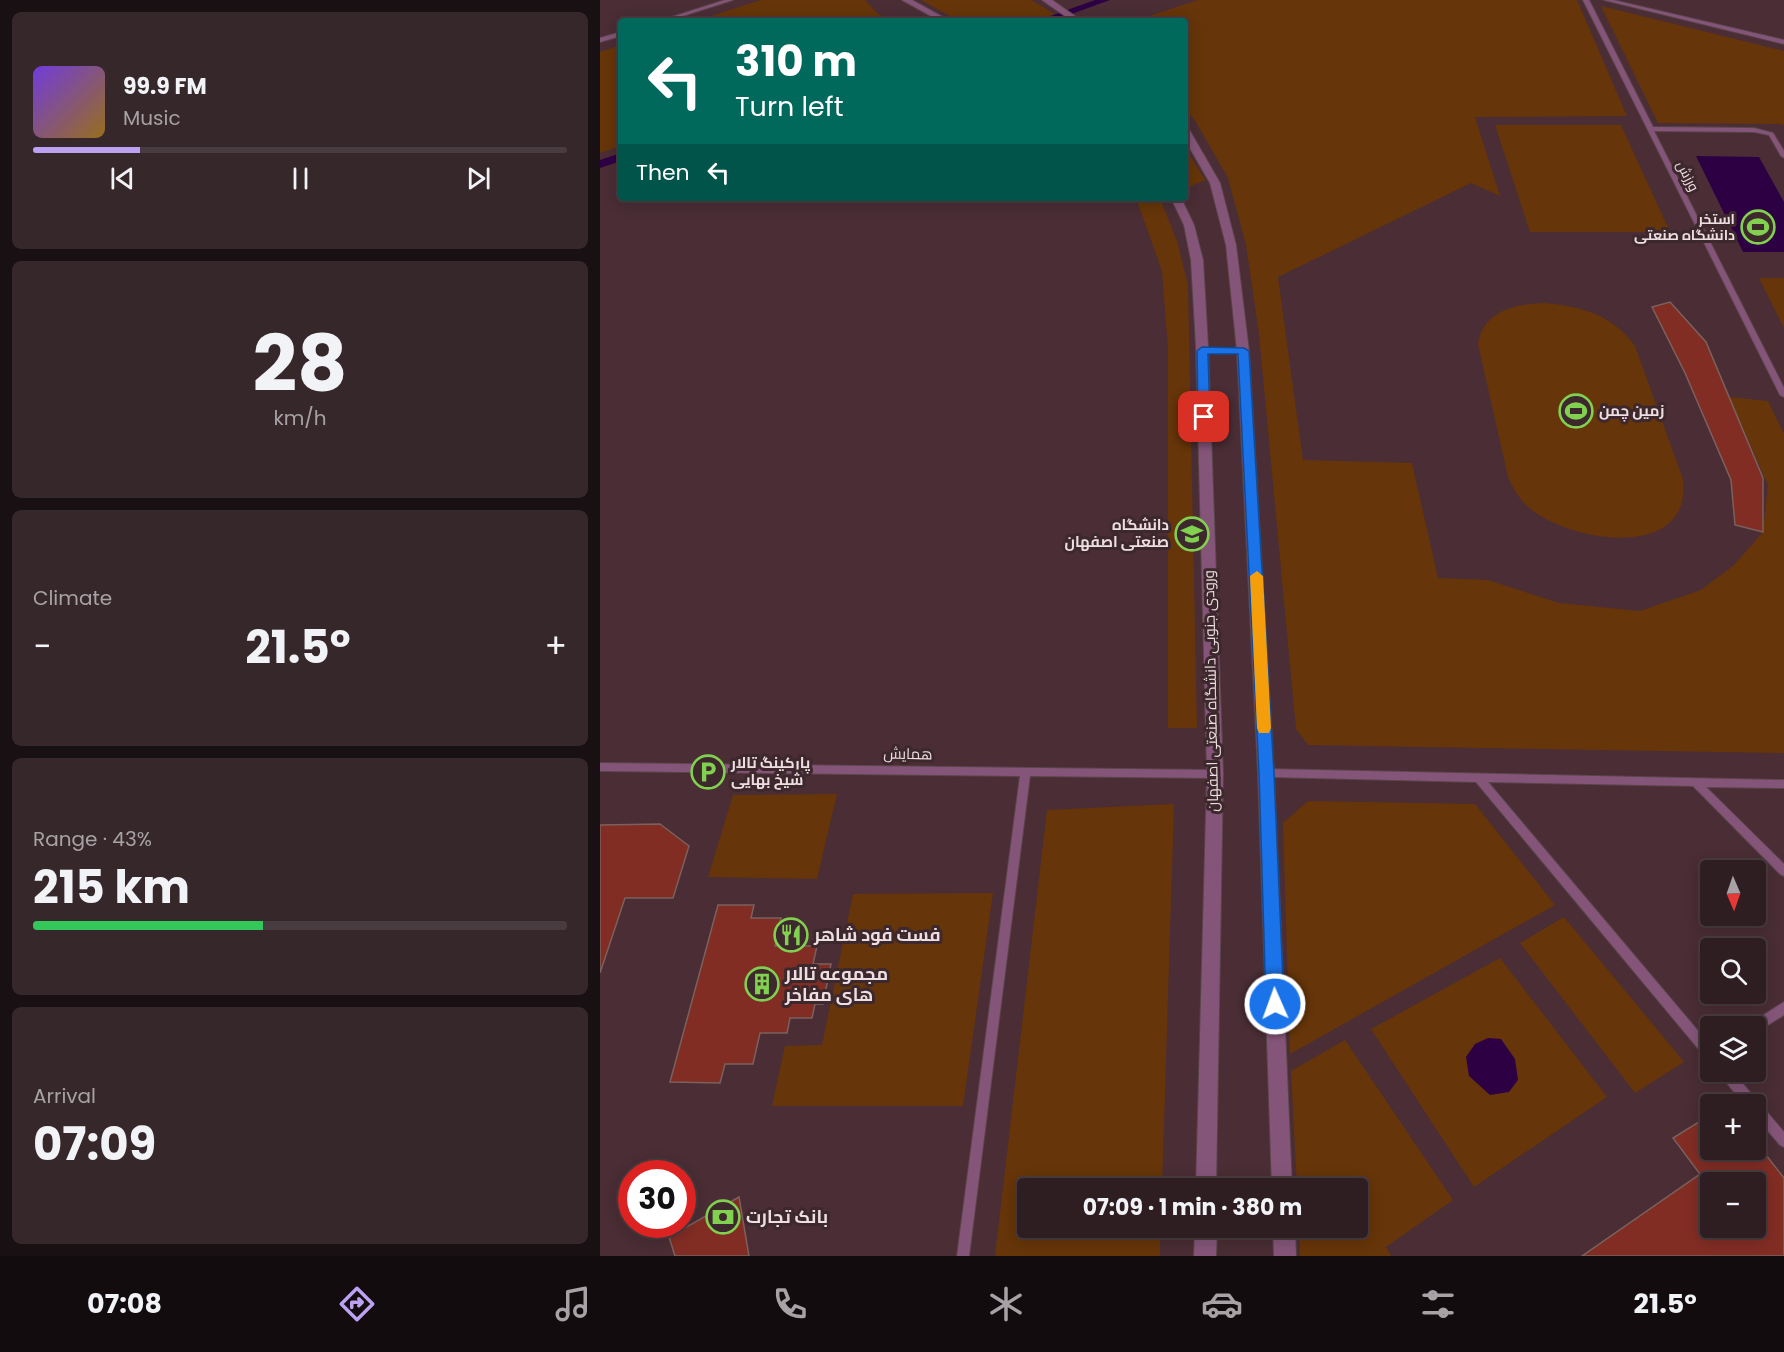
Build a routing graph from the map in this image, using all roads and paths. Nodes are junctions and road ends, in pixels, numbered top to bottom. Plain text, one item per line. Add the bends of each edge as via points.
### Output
1 (730, 0) edge
2 (906, 0) edge
3 (1046, 0) edge
4 (1586, 0) edge
5 (1607, 0) edge
6 (672, 18) edge
7 (940, 18) edge
8 (1074, 18) edge
9 (1781, 33) dead end
10 (618, 35) edge
11 (1773, 39) junction
12 (600, 40) edge
13 (1784, 42) edge
14 (1651, 129) junction
15 (1188, 136) edge
16 (1784, 156) edge
17 (1177, 201) edge
18 (1202, 351) junction
19 (1244, 351) junction
20 (1784, 395) edge
21 (600, 767) edge
22 (1026, 771) junction
23 (1266, 773) junction
24 (1215, 774) junction
25 (1479, 778) junction
26 (1695, 782) junction
27 (1784, 784) edge
28 (1784, 871) edge
29 (1784, 1008) edge
30 (1766, 1020) edge
31 (1700, 1042) edge
32 (1733, 1082) edge
33 (1744, 1094) edge
34 (1766, 1120) edge
35 (1784, 1141) edge
36 (1206, 1178) edge
37 (1282, 1178) edge
38 (1206, 1238) edge
39 (1284, 1238) edge
40 (963, 1256) edge
41 (1205, 1256) edge
42 (1285, 1256) edge

1 - 6 lane
2 - 7 street
3 - 8 street
4 - 14 lane, ورزش
5 - 11 lane
9 - 11 lane
10 - 12 lane
11 - 13 lane
14 - 16 lane via 1754,130 1771,134
14 - 20 lane, ورزش
15 - 19 street via 1215,183 1231,245
17 - 18 street, ورودی جنوبی دانشگاه صنعتی اصفهان via 1197,260
18 - 19 lane
18 - 24 street, ورودی جنوبی دانشگاه صنعتی اصفهان
19 - 23 street
21 - 22 lane, همایش
22 - 24 lane, همایش
22 - 40 lane
23 - 25 lane
23 - 37 street
24 - 36 street, ورودی جنوبی دانشگاه صنعتی اصفهان
25 - 26 lane
25 - 31 lane
26 - 27 lane
26 - 28 lane
29 - 30 lane
32 - 33 lane
34 - 35 lane
38 - 41 street
39 - 42 street

